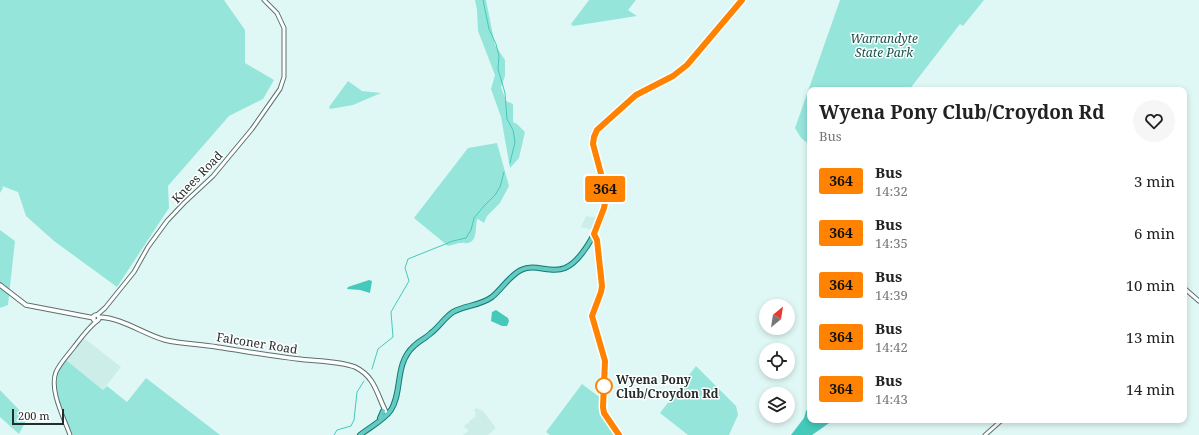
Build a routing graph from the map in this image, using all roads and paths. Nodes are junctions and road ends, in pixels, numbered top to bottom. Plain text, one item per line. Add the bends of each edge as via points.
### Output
1 (264, 0) edge
2 (742, 0) edge
3 (594, 235) junction
4 (591, 240) junction
5 (597, 242) junction
6 (0, 285) edge
7 (1187, 291) edge
8 (1199, 302) edge
9 (104, 309) junction
10 (105, 317) junction
11 (96, 318) junction
12 (113, 320) junction
13 (88, 328) junction
14 (382, 404) junction
15 (391, 409) junction
16 (385, 413) junction
17 (999, 423) edge
18 (70, 435) edge
19 (360, 435) edge
20 (619, 435) edge
21 (985, 435) edge

1 - 9 street, Knees Road via 277,14 284,28 284,77 277,95 213,176 167,221 134,272
2 - 3 main road via 687,65 673,76 636,95 597,130 593,144 606,198
3 - 4 main road
3 - 5 main road
4 - 5 main road
4 - 15 main road via 570,266 559,270 521,270 492,297 446,317 431,334 409,350
5 - 20 main road via 602,286 592,316 605,361 604,413
6 - 11 main road via 26,305
7 - 8 street
9 - 10 street
9 - 11 street, Knees Road
10 - 11 main road, Falconer Road
10 - 12 main road, Falconer Road
11 - 12 main road, Falconer Road
11 - 13 street, Knees Road
11 - 13 street, Knees Road
12 - 14 main road, Falconer Road via 171,341 352,366 371,380
13 - 18 street, Knees Road via 59,367 54,382
14 - 15 main road via 387,410
14 - 16 main road, Falconer Road
15 - 16 main road
16 - 19 main road
17 - 21 street

